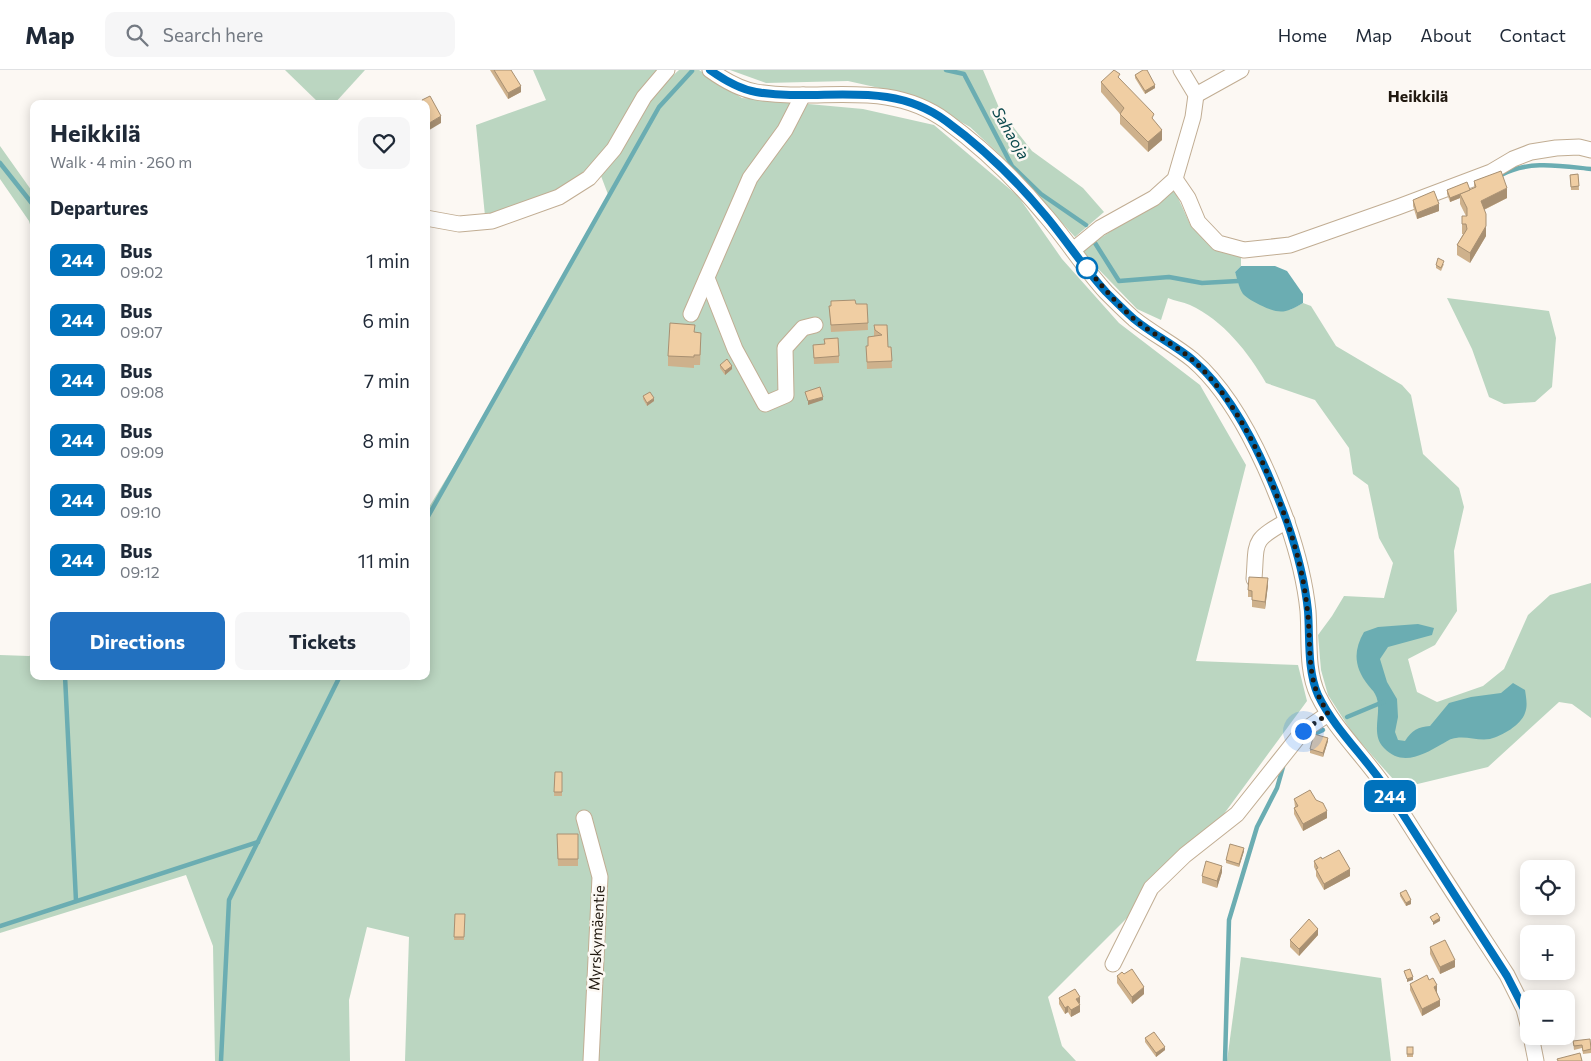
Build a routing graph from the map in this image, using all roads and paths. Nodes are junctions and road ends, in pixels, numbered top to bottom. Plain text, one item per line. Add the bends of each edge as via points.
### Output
1 (667, 70) edge
2 (710, 70) edge
3 (1180, 70) edge
4 (1241, 70) edge
5 (803, 95) junction
6 (1196, 95) junction
7 (1591, 150) edge
8 (1175, 179) junction
9 (430, 219) edge
10 (1073, 250) junction
11 (707, 278) junction
12 (691, 314) dead end
13 (815, 325) dead end
14 (1286, 521) junction
15 (1254, 579) edge
16 (1328, 714) junction
17 (584, 818) dead end
18 (1113, 964) dead end
19 (1520, 1002) edge
20 (1533, 1045) edge
21 (591, 1061) edge
22 (1536, 1061) edge

1 - 9 street via 644,97 614,149 589,178 559,197 492,220 459,224
2 - 5 street via 727,82 755,92
3 - 6 street
4 - 6 street
5 - 10 street via 880,95 912,102 942,118 977,145 1025,192
5 - 11 street via 785,130 750,178
6 - 8 street
7 - 8 street via 1579,147 1531,152 1491,172 1290,245 1244,250 1218,243 1198,222 1188,198
8 - 10 street via 1154,198 1100,228
10 - 14 street via 1105,290 1135,320 1177,347 1212,380 1250,437
11 - 12 street
11 - 13 street via 736,349 765,404 786,395 785,348 803,328
14 - 15 street via 1263,534 1257,543
14 - 16 street via 1299,561 1307,607 1314,684
16 - 18 street via 1303,731 1237,814 1185,855 1151,888
16 - 19 street via 1383,784 1502,968
17 - 21 street, Myrskymäentie via 600,877
20 - 22 street

